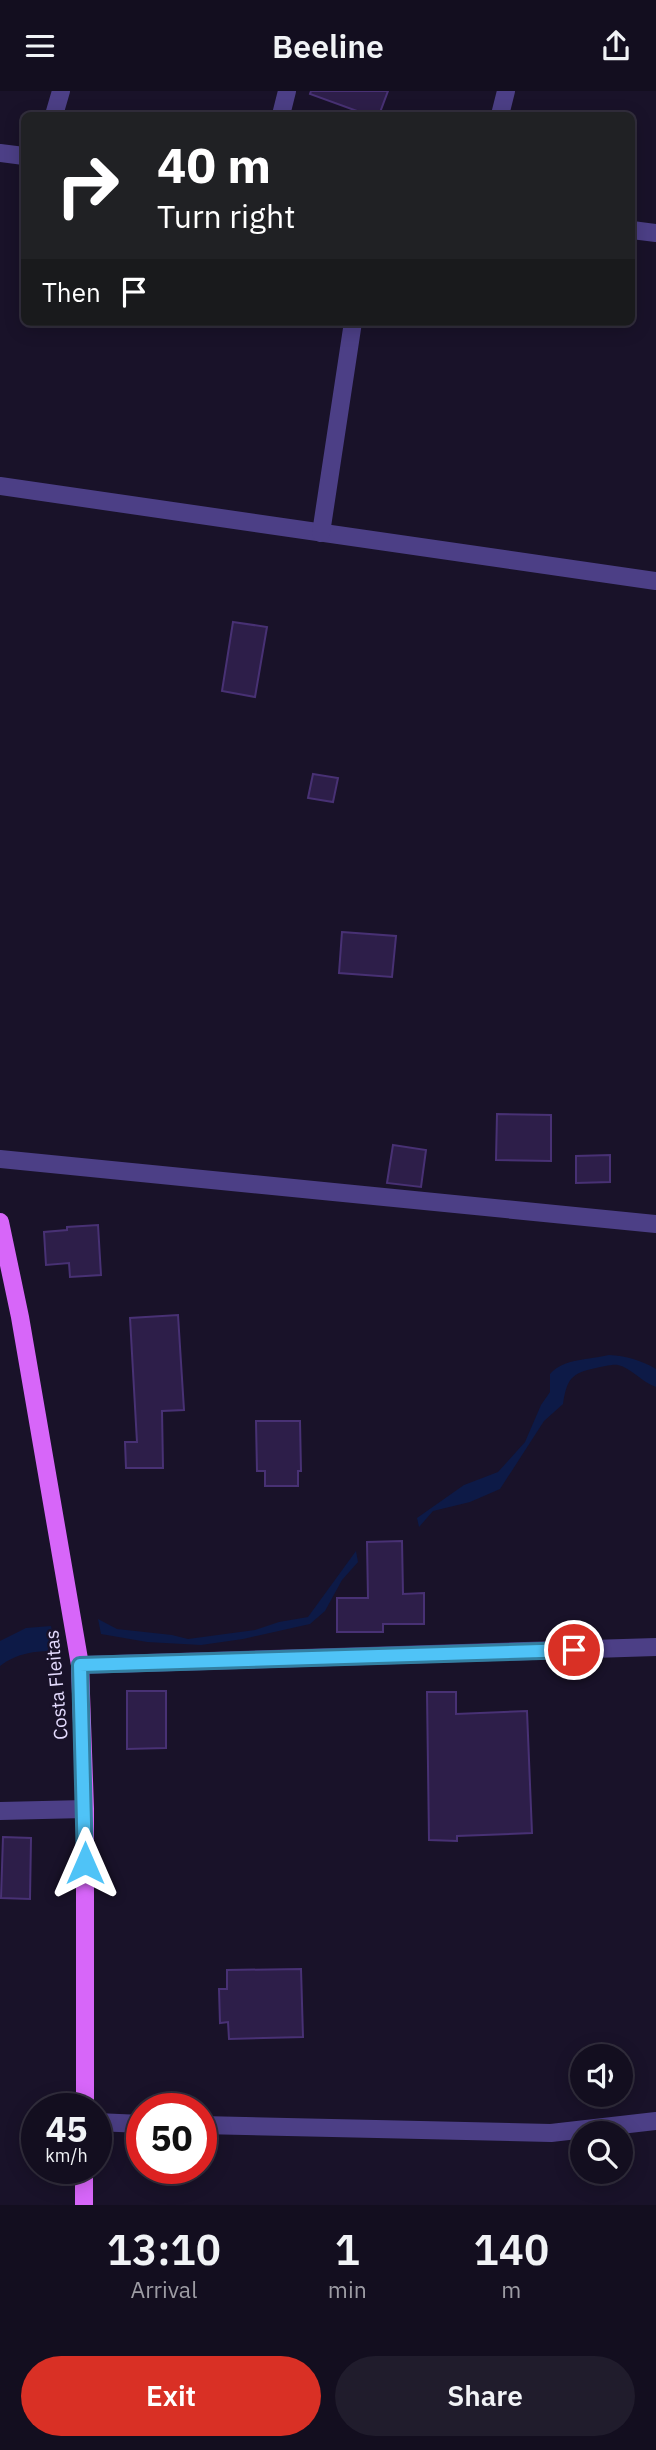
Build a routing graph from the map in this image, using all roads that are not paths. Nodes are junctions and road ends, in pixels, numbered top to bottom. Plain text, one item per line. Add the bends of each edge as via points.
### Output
1 (61, 91) edge
2 (287, 91) edge
3 (506, 91) edge
4 (55, 112) edge
5 (282, 112) edge
6 (501, 112) edge
7 (0, 153) edge
8 (21, 156) edge
9 (635, 230) edge
10 (656, 233) edge
11 (352, 326) edge
12 (0, 486) edge
13 (321, 533) junction
14 (656, 582) edge
15 (0, 1159) edge
16 (0, 1222) edge
17 (656, 1224) edge
18 (656, 1647) edge
19 (80, 1665) junction
20 (85, 1809) junction
21 (0, 1811) edge
22 (85, 2093) edge
23 (656, 2121) edge
24 (217, 2125) edge
25 (84, 2184) edge
26 (84, 2205) edge

1 - 4 street
2 - 5 street
3 - 6 street
7 - 8 street
9 - 10 street
11 - 13 street
12 - 13 street
13 - 14 street
15 - 17 street
16 - 19 main road, Costa Fleitas
18 - 19 street
19 - 20 main road, Costa Fleitas
20 - 21 street
20 - 22 main road, Costa Fleitas
23 - 24 street via 551,2133
25 - 26 main road

